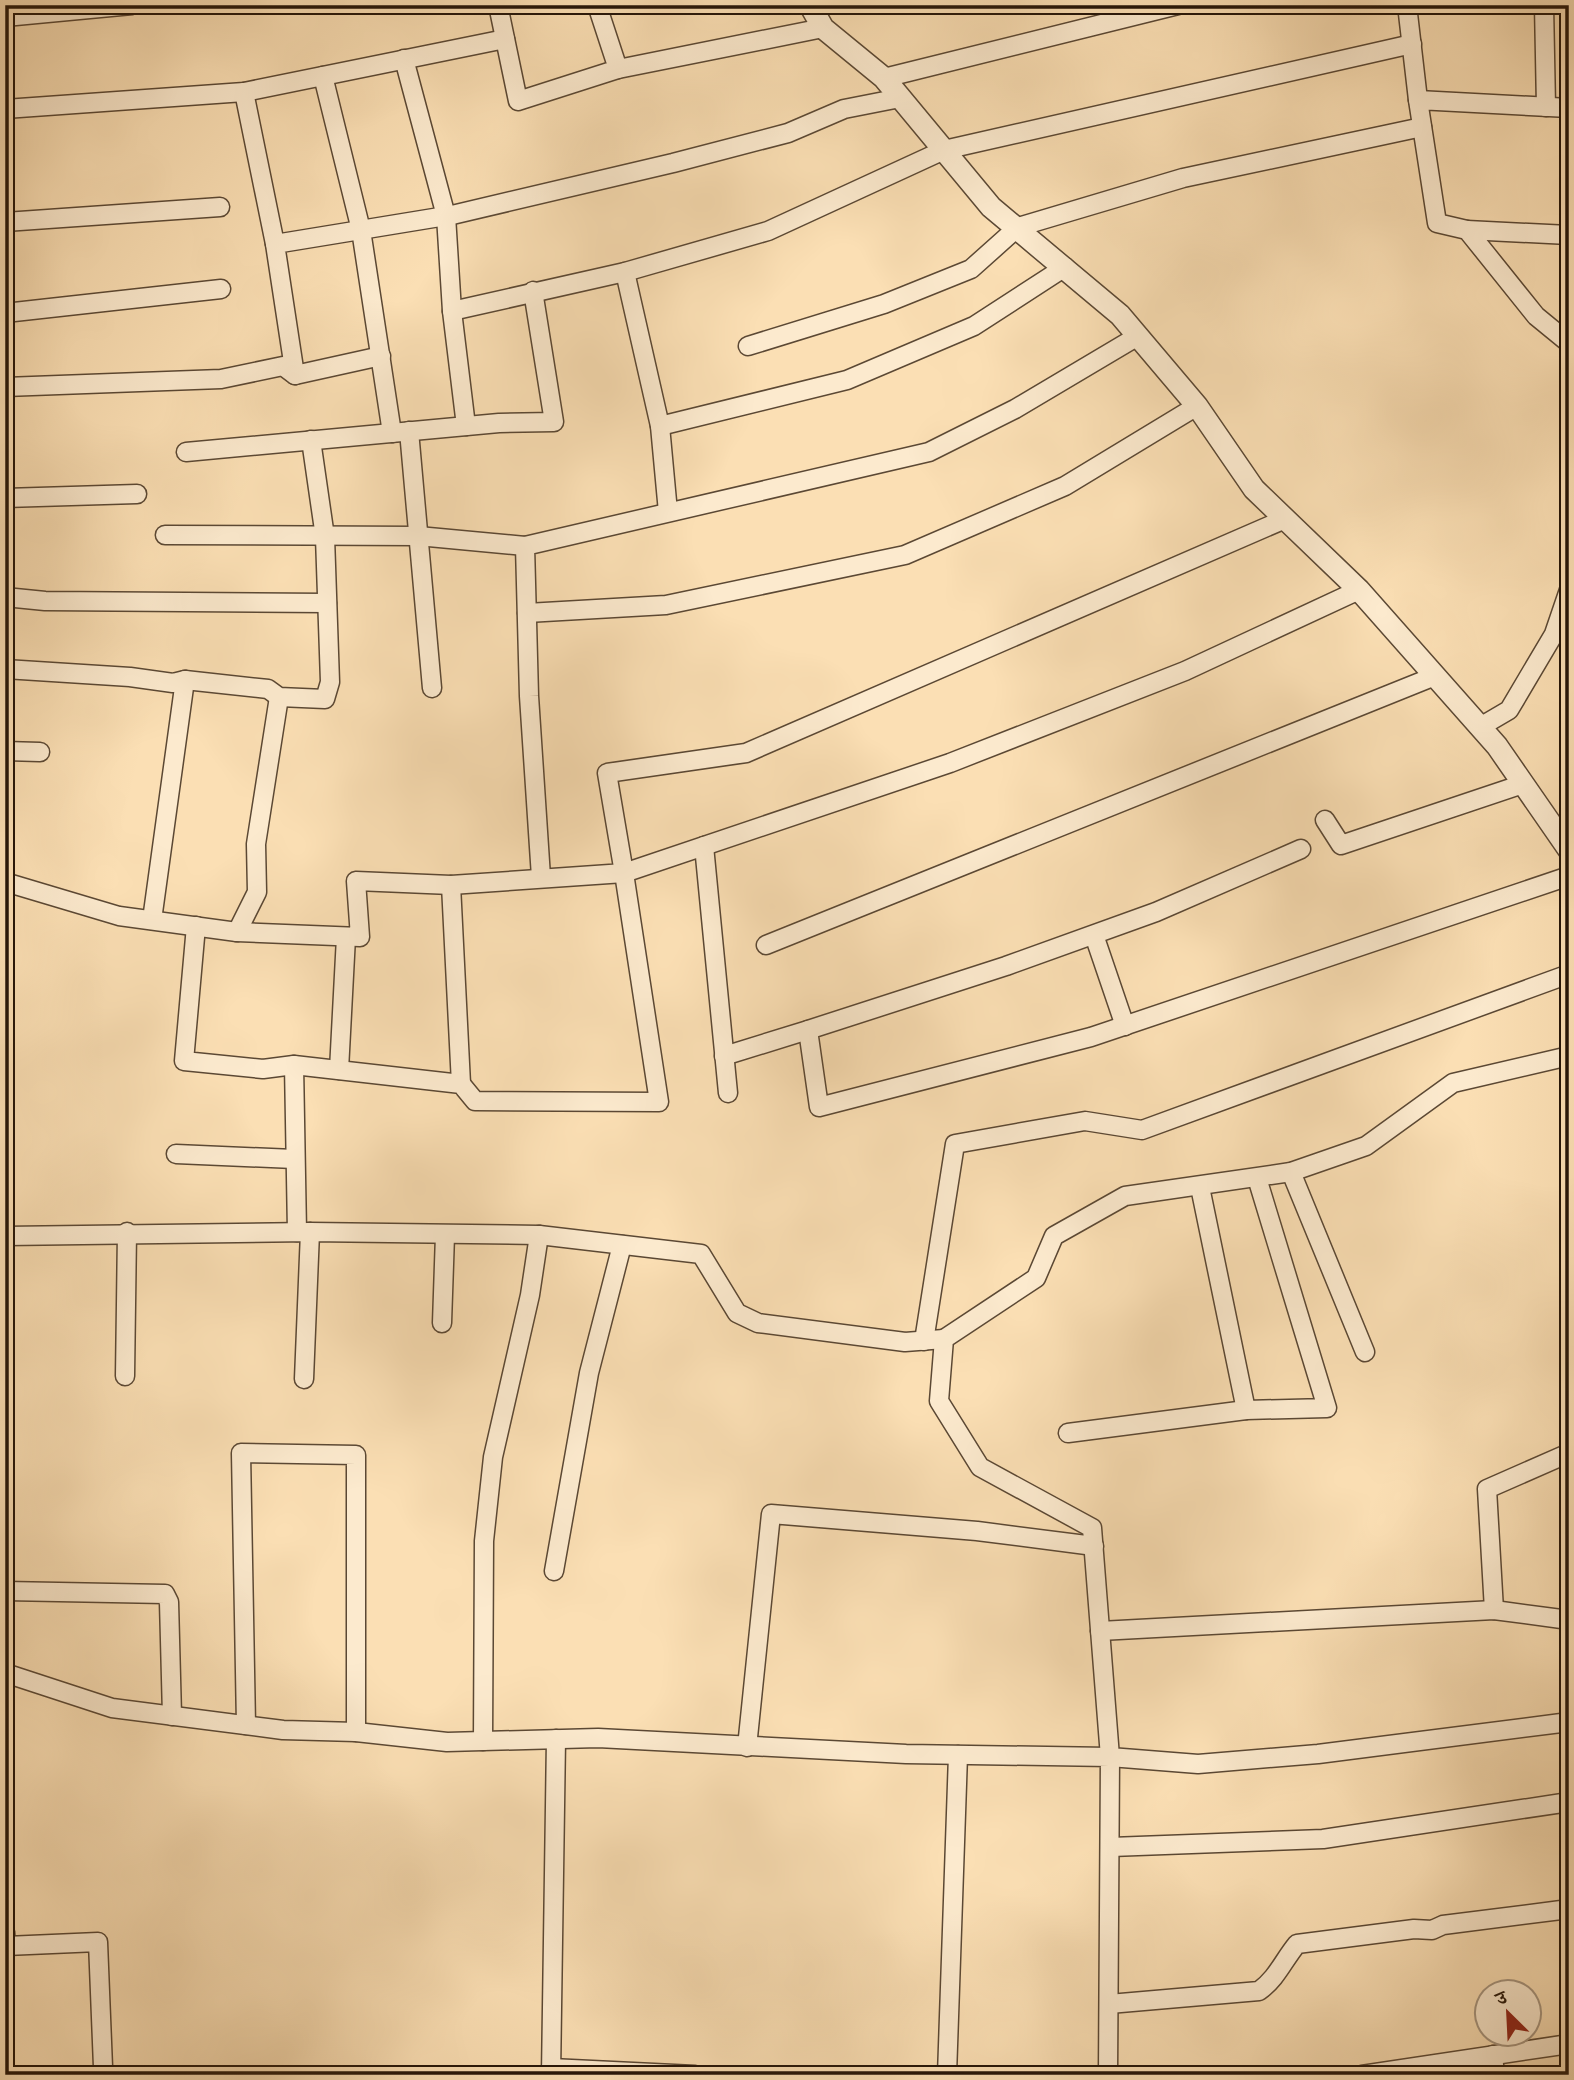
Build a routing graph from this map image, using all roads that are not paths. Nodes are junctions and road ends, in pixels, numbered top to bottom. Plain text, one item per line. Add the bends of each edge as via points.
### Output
1 (132, 5) edge
2 (498, 5) edge
3 (597, 5) edge
4 (1178, 5) edge
5 (1407, 5) edge
6 (1544, 5) edge
7 (812, 6) edge
8 (5, 17) edge
9 (823, 28) junction
10 (505, 39) junction
11 (1412, 44) junction
12 (404, 60) junction
13 (618, 69) junction
14 (323, 76) junction
15 (884, 78) junction
16 (244, 92) junction
17 (900, 98) junction
18 (1418, 100) junction
19 (1546, 107) junction
20 (1569, 108) edge
21 (5, 109) edge
22 (1422, 127) junction
23 (944, 150) junction
24 (220, 206) dead end
25 (446, 216) junction
26 (5, 222) edge
27 (1018, 227) junction
28 (361, 230) junction
29 (1467, 230) junction
30 (1569, 235) edge
31 (275, 244) junction
32 (1065, 267) junction
33 (625, 272) junction
34 (221, 289) dead end
35 (533, 291) junction
36 (452, 311) junction
37 (5, 313) edge
38 (1138, 336) junction
39 (1569, 343) edge
40 (748, 346) dead end
41 (381, 356) junction
42 (295, 374) junction
43 (5, 387) edge
44 (1196, 406) junction
45 (466, 426) junction
46 (660, 426) junction
47 (401, 432) junction
48 (311, 440) junction
49 (186, 452) dead end
50 (138, 494) dead end
51 (5, 498) edge
52 (668, 512) junction
53 (1285, 519) junction
54 (165, 535) dead end
55 (418, 536) junction
56 (325, 537) junction
57 (525, 545) junction
58 (1359, 590) junction
59 (1569, 590) edge
60 (5, 597) edge
61 (327, 603) junction
62 (527, 613) junction
63 (5, 669) edge
64 (1435, 676) junction
65 (185, 680) junction
66 (432, 688) dead end
67 (279, 697) junction
68 (1480, 727) junction
69 (5, 751) edge
70 (40, 752) dead end
71 (1523, 784) junction
72 (1325, 820) dead end
73 (704, 846) junction
74 (1301, 849) dead end
75 (1569, 850) edge
76 (624, 873) junction
77 (1569, 876) edge
78 (541, 877) junction
79 (5, 882) edge
80 (451, 885) junction
81 (152, 920) junction
82 (196, 926) junction
83 (237, 932) junction
84 (1094, 935) junction
85 (345, 937) junction
86 (766, 945) dead end
87 (1569, 974) edge
88 (1125, 1026) junction
89 (808, 1030) junction
90 (724, 1056) junction
91 (1569, 1056) edge
92 (294, 1065) junction
93 (339, 1070) junction
94 (461, 1084) junction
95 (728, 1093) dead end
96 (176, 1154) dead end
97 (294, 1159) junction
98 (1291, 1172) junction
99 (1256, 1178) junction
100 (1200, 1187) junction
101 (127, 1232) junction
102 (303, 1232) junction
103 (445, 1235) junction
104 (539, 1235) junction
105 (5, 1236) edge
106 (622, 1245) junction
107 (442, 1323) dead end
108 (944, 1339) junction
109 (924, 1341) junction
110 (1365, 1352) dead end
111 (125, 1376) dead end
112 (304, 1379) dead end
113 (1246, 1410) junction
114 (1068, 1433) dead end
115 (1569, 1453) edge
116 (1094, 1546) junction
117 (554, 1571) dead end
118 (5, 1591) edge
119 (1494, 1610) junction
120 (1569, 1620) edge
121 (1100, 1631) junction
122 (5, 1673) edge
123 (172, 1716) junction
124 (1569, 1722) edge
125 (246, 1725) junction
126 (356, 1732) junction
127 (556, 1739) junction
128 (483, 1741) junction
129 (747, 1747) junction
130 (958, 1755) junction
131 (1110, 1756) junction
132 (1569, 1802) edge
133 (1111, 1847) junction
134 (1569, 1909) edge
135 (5, 1932) edge
136 (1109, 2004) junction
137 (1569, 2044) edge
138 (1493, 2055) junction
139 (103, 2067) dead end
140 (551, 2072) edge
141 (695, 2075) edge
142 (947, 2075) edge
143 (1108, 2075) edge
144 (1362, 2075) edge
145 (1495, 2075) edge

1 - 8 street
2 - 10 street
3 - 13 street
4 - 15 street
5 - 11 street
6 - 19 street
7 - 9 street
9 - 13 street
9 - 15 street
10 - 12 street
10 - 13 street via 518,101
11 - 18 street
11 - 23 street
12 - 14 street
12 - 25 street
14 - 16 street
14 - 28 street
15 - 17 street
16 - 21 street
16 - 31 street
17 - 23 street
17 - 25 street via 844,109 788,133
18 - 19 street
18 - 22 street
19 - 20 street
22 - 27 street via 1183,178
22 - 29 street via 1437,223
23 - 27 street via 991,206
23 - 33 street via 768,231
24 - 26 street
25 - 28 street
25 - 36 street
27 - 32 street
27 - 40 street via 971,269 884,304
28 - 31 street
28 - 41 street
29 - 30 street
29 - 39 street via 1536,316
31 - 42 street
32 - 38 street
32 - 46 street via 974,326 847,380
33 - 35 street
33 - 46 street
34 - 37 street
35 - 36 street
35 - 45 street via 554,422
36 - 45 street
38 - 44 street
38 - 52 street via 1015,410 929,452
41 - 42 street
41 - 47 street
42 - 43 street via 283,366 221,379
44 - 53 street via 1254,489
44 - 62 street via 1065,486 905,555 666,605
45 - 47 street
46 - 52 street
47 - 48 street
47 - 55 street
48 - 49 street
48 - 56 street
50 - 51 street
52 - 57 street
53 - 58 street
53 - 76 street via 746,753 607,773
54 - 56 street
55 - 56 street
55 - 57 street
55 - 66 street
56 - 61 street
57 - 62 street
58 - 64 street
58 - 73 street via 1185,671 962,758
59 - 68 street via 1553,634 1509,710
60 - 61 street
61 - 67 street via 330,682 325,699
62 - 78 street
63 - 65 street via 173,683
64 - 68 street
64 - 86 street
65 - 67 street via 268,689
65 - 81 street
67 - 83 street via 256,844 257,892
68 - 71 street
69 - 70 street
71 - 72 street via 1341,845
71 - 75 street
73 - 76 street
73 - 90 street
74 - 84 street
76 - 78 street
76 - 94 street via 659,1102 475,1101
77 - 88 street
78 - 80 street
79 - 81 street via 119,916
80 - 85 street via 356,881 360,937
80 - 94 street
81 - 82 street
82 - 83 street
82 - 92 street via 184,1061 263,1069
83 - 85 street
84 - 88 street
84 - 89 street
85 - 93 street
87 - 109 street via 1142,1130 1085,1122 956,1144
88 - 89 street via 818,1107
89 - 90 street
90 - 95 street
91 - 98 street via 1453,1083 1366,1146
92 - 93 street
92 - 97 street
93 - 94 street
96 - 97 street
97 - 102 street
98 - 99 street
98 - 110 street
99 - 100 street
99 - 113 street via 1326,1408
100 - 108 street via 1125,1196 1054,1236 1036,1278
100 - 113 street
101 - 102 street
101 - 105 street
101 - 111 street
102 - 103 street
102 - 112 street
103 - 104 street
103 - 107 street
104 - 106 street
104 - 128 street via 492,1469 484,1541
106 - 109 street via 701,1254 737,1313 758,1323
106 - 117 street via 589,1373
108 - 109 street
108 - 116 street via 939,1401 980,1467 1092,1528
113 - 114 street
115 - 119 street via 1487,1489
116 - 121 street
116 - 129 street via 771,1514
118 - 123 street via 165,1594 170,1602
119 - 120 street
119 - 121 street
121 - 131 street
122 - 123 street via 112,1708
123 - 125 street
124 - 131 street via 1318,1754 1198,1764
125 - 126 street
125 - 126 street via 241,1453 356,1455
126 - 128 street
127 - 128 street
127 - 129 street
127 - 140 street
129 - 130 street
130 - 131 street
130 - 142 street
131 - 133 street
132 - 133 street via 1323,1839
133 - 136 street
134 - 136 street via 1297,1944 1276,1979 1259,1992
135 - 139 street via 6,1946 98,1942
136 - 143 street
137 - 138 street
138 - 144 street
138 - 145 street
140 - 141 street

